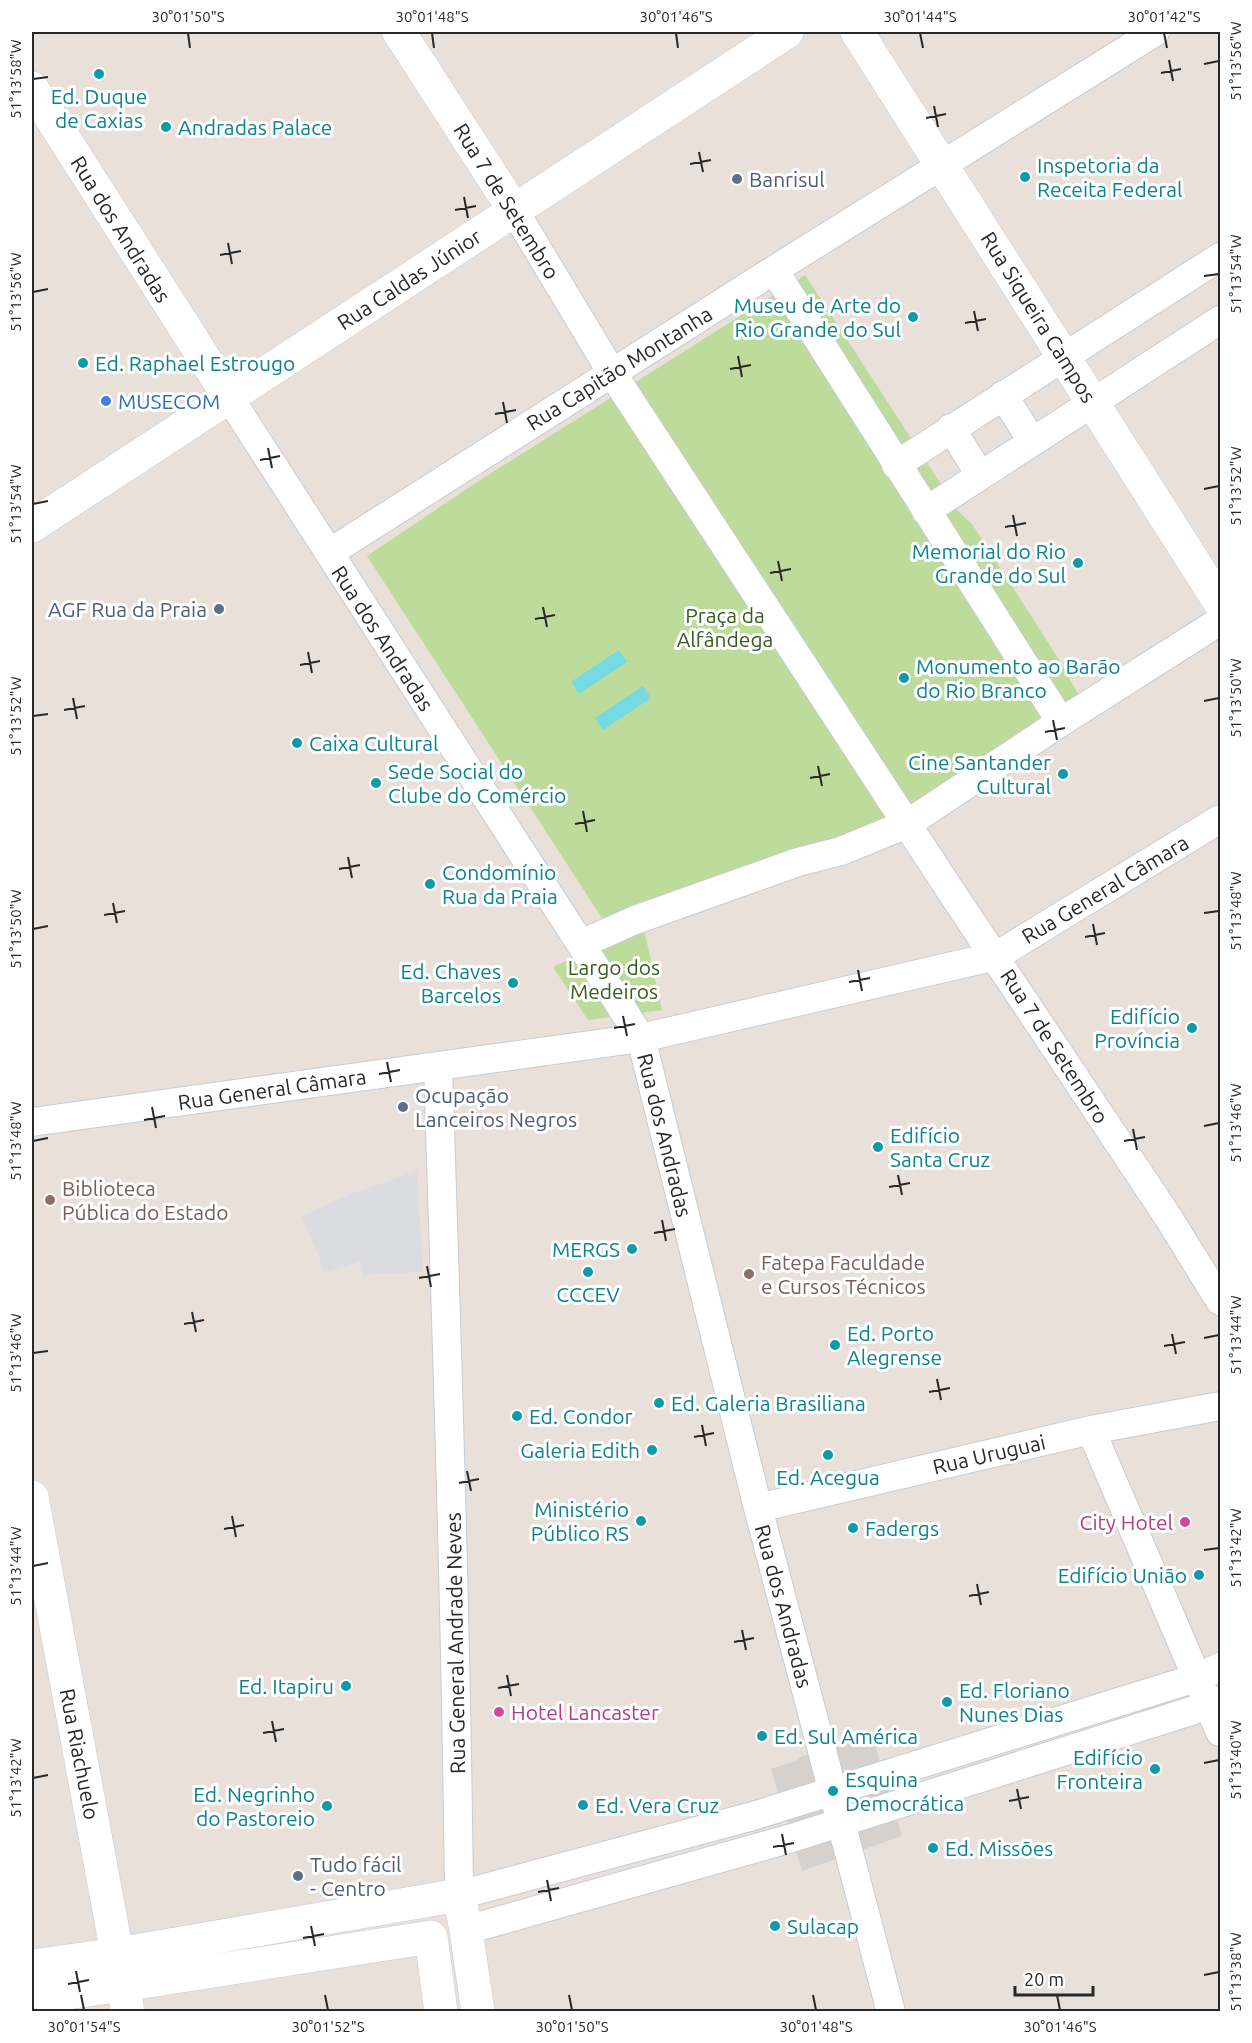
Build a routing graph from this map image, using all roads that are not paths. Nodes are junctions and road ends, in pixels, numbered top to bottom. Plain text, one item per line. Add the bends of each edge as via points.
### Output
1 (399, 32) edge
2 (787, 32) edge
3 (857, 32) edge
4 (1155, 32) edge
5 (32, 88) edge
6 (942, 166) junction
7 (514, 210) junction
8 (1221, 257) edge
9 (774, 270) junction
10 (1221, 320) edge
11 (1064, 357) junction
12 (612, 373) junction
13 (1003, 395) junction
14 (229, 398) junction
15 (1092, 402) junction
16 (951, 428) junction
17 (1032, 441) junction
18 (896, 465) junction
19 (980, 475) junction
20 (926, 511) junction
21 (32, 526) edge
22 (329, 553) junction
23 (1221, 603) edge
24 (1221, 621) edge
25 (1060, 722) junction
26 (1221, 819) edge
27 (907, 824) junction
28 (581, 944) junction
29 (996, 956) junction
30 (641, 1038) junction
31 (438, 1066) junction
32 (32, 1122) edge
33 (1221, 1300) edge
34 (1221, 1406) edge
35 (1091, 1430) junction
36 (32, 1497) edge
37 (758, 1508) junction
38 (1210, 1672) edge
39 (1215, 1703) edge
40 (1221, 1732) edge
41 (910, 1768) junction
42 (834, 1792) junction
43 (919, 1798) junction
44 (753, 1816) junction
45 (841, 1822) junction
46 (763, 1847) junction
47 (459, 1895) junction
48 (466, 1930) junction
49 (32, 1966) edge
50 (123, 1984) edge
51 (32, 1998) edge
52 (441, 2012) edge
53 (478, 2012) edge
54 (891, 2012) edge

1 - 7 street, Rua 7 de Setembro
2 - 7 street, Rua Caldas Júnior
3 - 6 street, Rua Siqueira Campos
4 - 6 street, Rua Capitão Montanha
5 - 14 street, Rua dos Andradas
6 - 9 street, Rua Capitão Montanha
6 - 11 street, Rua Siqueira Campos
7 - 12 street, Rua 7 de Setembro
7 - 14 street, Rua Caldas Júnior
8 - 11 street
9 - 12 street, Rua Capitão Montanha
9 - 18 street
10 - 15 street
11 - 13 street
11 - 15 street, Rua Siqueira Campos
12 - 22 street, Rua Capitão Montanha
12 - 27 street
13 - 16 street
13 - 17 street
14 - 21 street, Rua Caldas Júnior
14 - 22 street, Rua dos Andradas
15 - 17 street
15 - 23 street, Rua Siqueira Campos
16 - 18 street
16 - 19 street
17 - 19 street
18 - 20 street
19 - 20 street
20 - 25 street
22 - 28 street, Rua dos Andradas
24 - 25 street
25 - 27 street
26 - 29 street, Rua General Câmara
27 - 28 street via 842,851 798,862 655,912
27 - 29 street, Rua 7 de Setembro
28 - 30 street, Rua dos Andradas
29 - 30 street, Rua General Câmara
29 - 33 street, Rua 7 de Setembro
30 - 31 street, Rua General Câmara
30 - 37 street, Rua dos Andradas
31 - 32 street, Rua General Câmara
31 - 47 street, Rua General Andrade Neves via 454,1557
34 - 35 street, Rua Uruguai
35 - 37 street, Rua Uruguai
35 - 38 street
36 - 50 street, Rua Riachuelo
37 - 42 street, Rua dos Andradas
38 - 39 street
38 - 41 street
39 - 40 street
39 - 43 street
41 - 42 street
41 - 43 street
42 - 44 street
42 - 45 street, Rua dos Andradas
43 - 45 street
44 - 46 street
44 - 47 street
45 - 46 street
45 - 54 street, Rua dos Andradas
46 - 48 street
47 - 48 street
47 - 50 street
48 - 53 street
49 - 50 street
50 - 51 street
50 - 52 street via 431,1937

